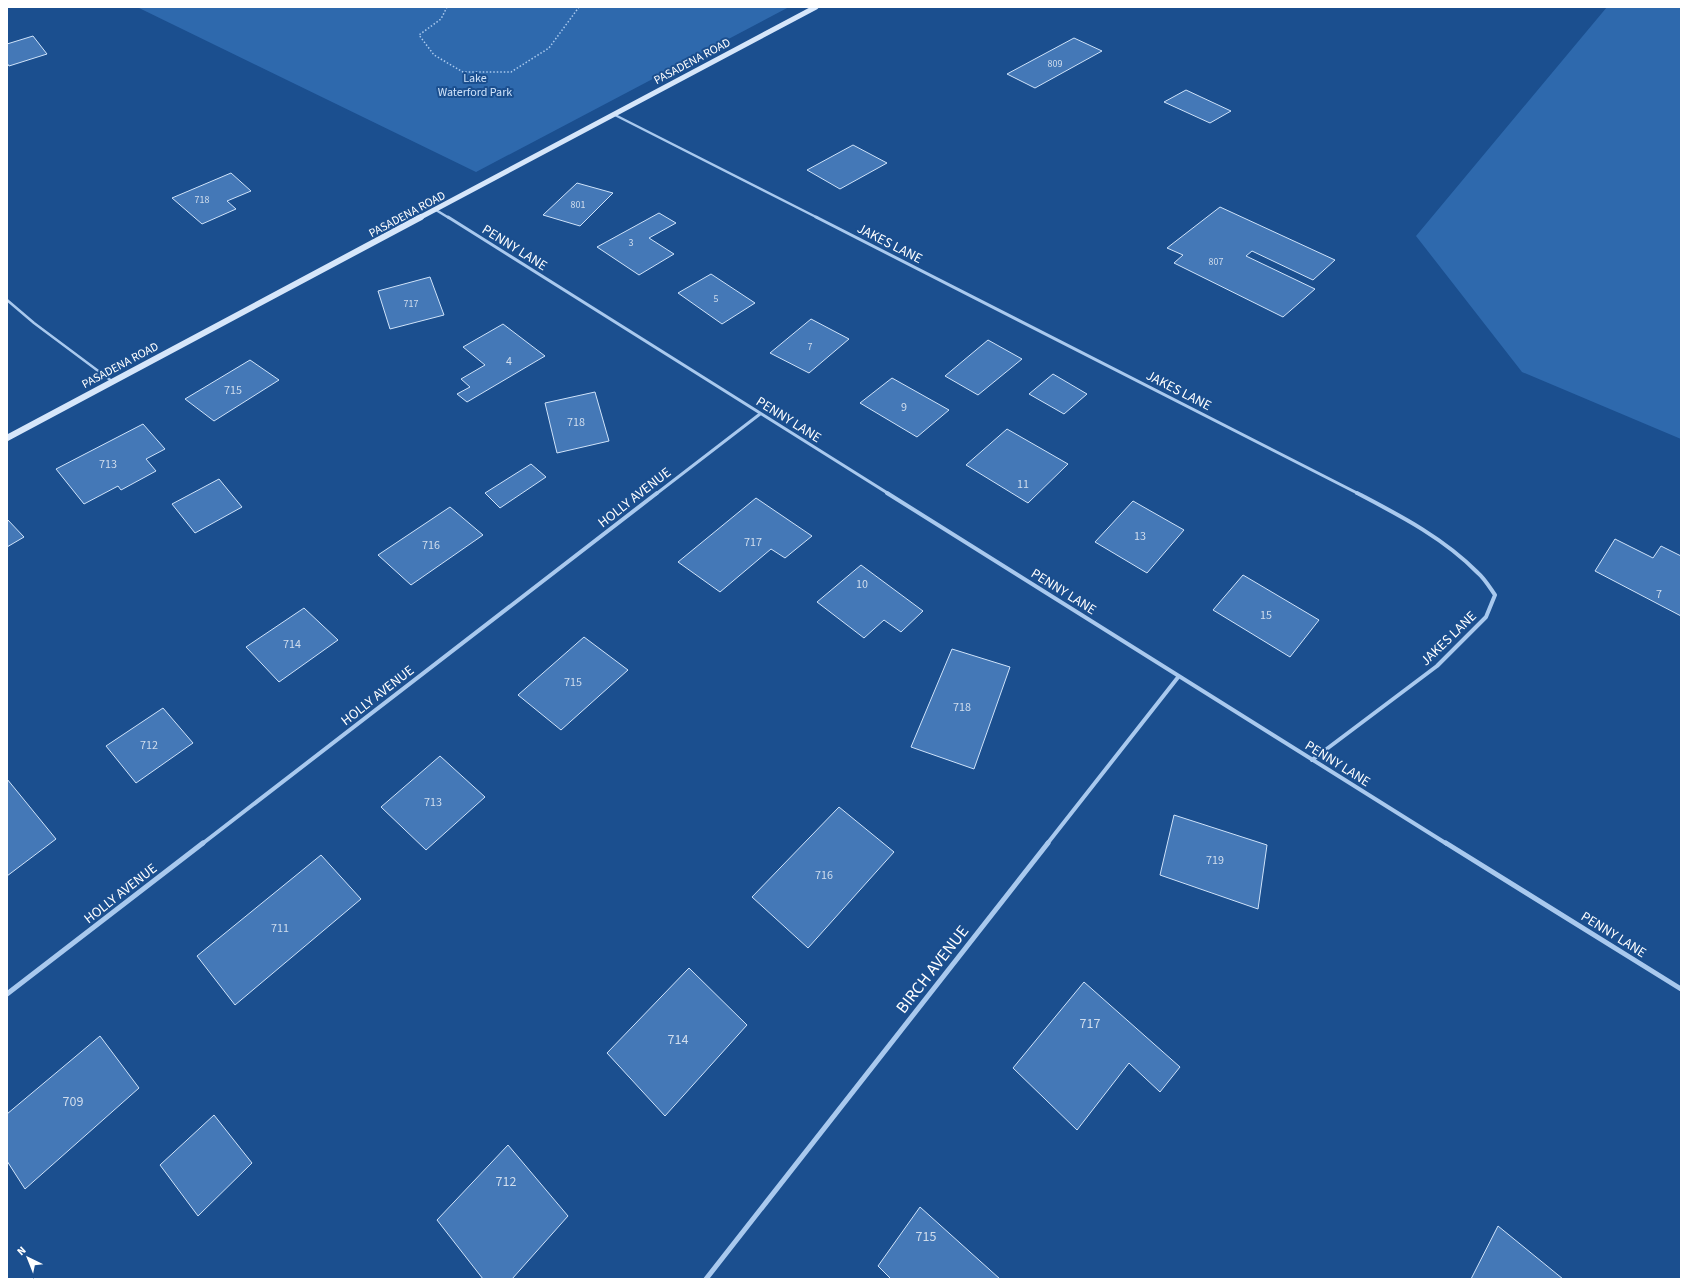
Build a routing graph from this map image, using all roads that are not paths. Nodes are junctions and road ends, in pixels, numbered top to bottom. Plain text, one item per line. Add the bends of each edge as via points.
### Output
1 (816, 7) edge
2 (615, 115) junction
3 (436, 210) junction
4 (7, 300) edge
5 (112, 382) junction
6 (760, 414) junction
7 (7, 438) edge
8 (1179, 676) junction
9 (1312, 760) junction
10 (1681, 989) edge
11 (7, 994) edge
12 (706, 1279) edge

1 - 2 main road, PASADENA ROAD
2 - 3 main road, PASADENA ROAD
2 - 9 street, JAKES LANE via 1399,515 1445,545 1479,573 1495,595 1486,617 1437,666
3 - 5 main road, PASADENA ROAD
3 - 6 street, PENNY LANE
4 - 5 lane
5 - 7 main road, PASADENA ROAD
6 - 8 street, PENNY LANE
6 - 11 street, HOLLY AVENUE
8 - 9 street, PENNY LANE
8 - 12 street, BIRCH AVENUE
9 - 10 street, PENNY LANE

